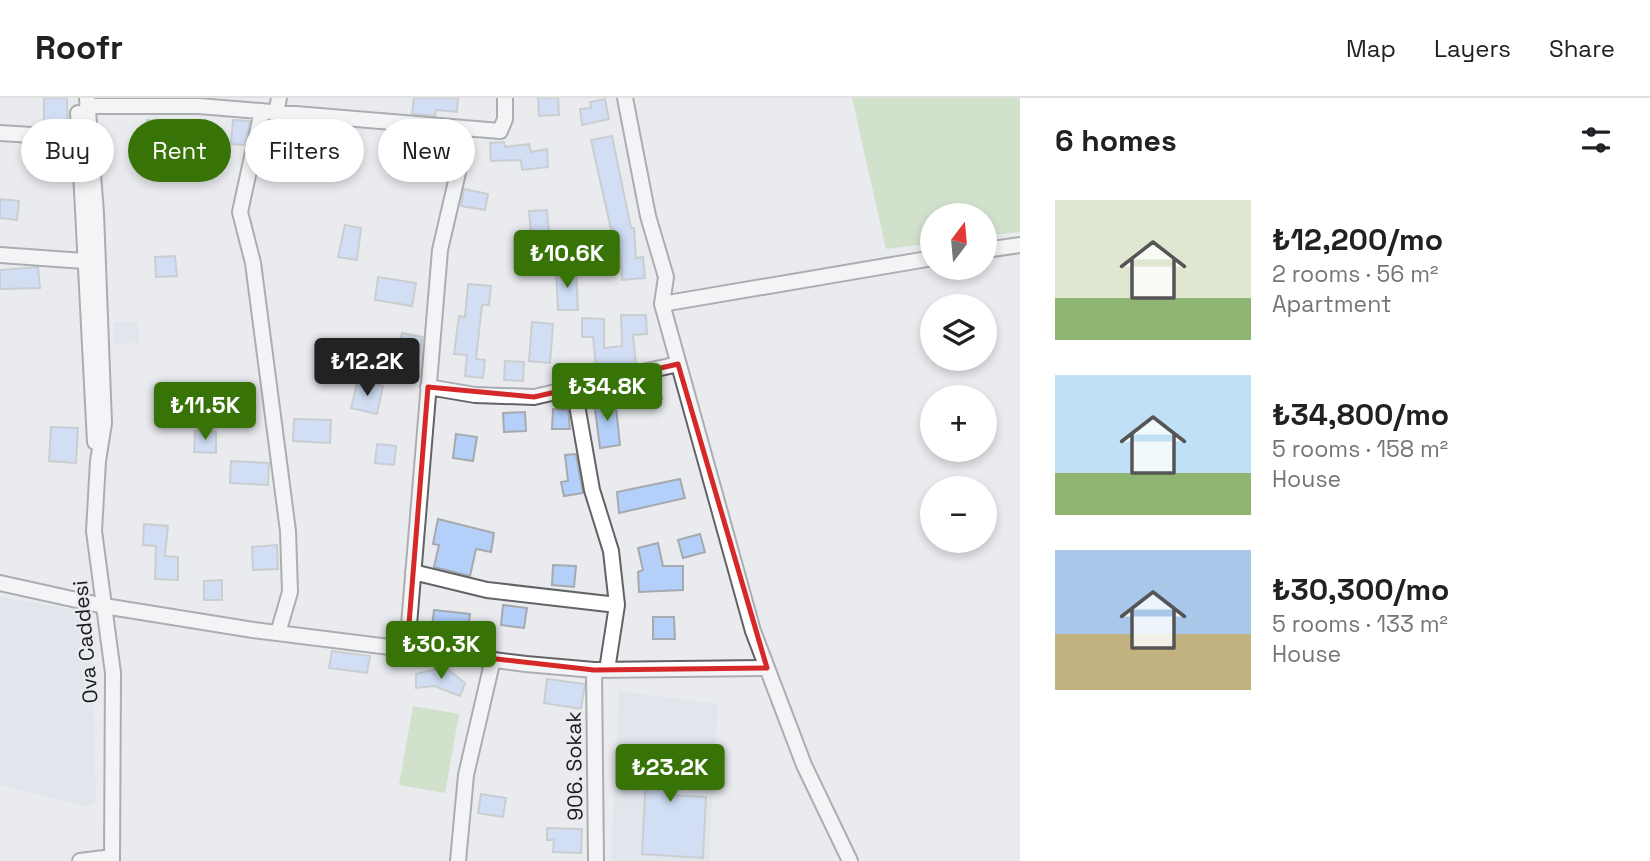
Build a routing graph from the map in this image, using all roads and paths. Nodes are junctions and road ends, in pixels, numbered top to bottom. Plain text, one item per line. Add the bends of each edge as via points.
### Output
1 (505, 98) edge
2 (625, 98) edge
3 (84, 101) edge
4 (273, 107) edge
5 (82, 119) edge
6 (382, 119) edge
7 (475, 129) edge
8 (0, 133) edge
9 (21, 134) edge
10 (81, 182) edge
11 (456, 182) edge
12 (1020, 245) edge
13 (998, 248) edge
14 (0, 255) edge
15 (920, 260) edge
16 (84, 261) junction
17 (662, 304) junction
18 (678, 364) junction
19 (428, 387) junction
20 (574, 388) junction
21 (98, 461) junction
22 (413, 572) junction
23 (0, 583) edge
24 (617, 605) junction
25 (104, 606) junction
26 (278, 633) junction
27 (407, 649) junction
28 (493, 659) junction
29 (767, 668) junction
30 (601, 670) junction
31 (112, 859) edge
32 (80, 861) edge
33 (458, 861) edge
34 (596, 861) edge
35 (850, 861) edge

1 - 7 street via 500,131
2 - 17 street via 648,216 666,277
3 - 4 street
3 - 5 street, Ova Caddesi
3 - 21 street, Ova Caddesi via 96,213 104,423
4 - 6 street
4 - 26 street via 240,212 253,263 288,531 289,592
8 - 9 street
10 - 16 street, Ova Caddesi
11 - 19 street via 440,250
12 - 13 street
14 - 16 street
15 - 17 street
16 - 21 street, Ova Caddesi
17 - 18 street
18 - 20 street
18 - 29 street
19 - 20 street via 474,395 534,397
19 - 22 street
20 - 24 street, 906. Sokak via 592,490 611,551
21 - 25 street, Ova Caddesi via 94,531
22 - 24 street via 487,590
22 - 27 street
23 - 25 street
24 - 30 street, 906. Sokak
25 - 26 street
25 - 31 street, Ova Caddesi via 113,673
26 - 27 street
27 - 28 street
28 - 30 street
28 - 33 street via 466,775
29 - 30 street
29 - 35 street via 804,765
30 - 34 street, 906. Sokak
31 - 32 street

